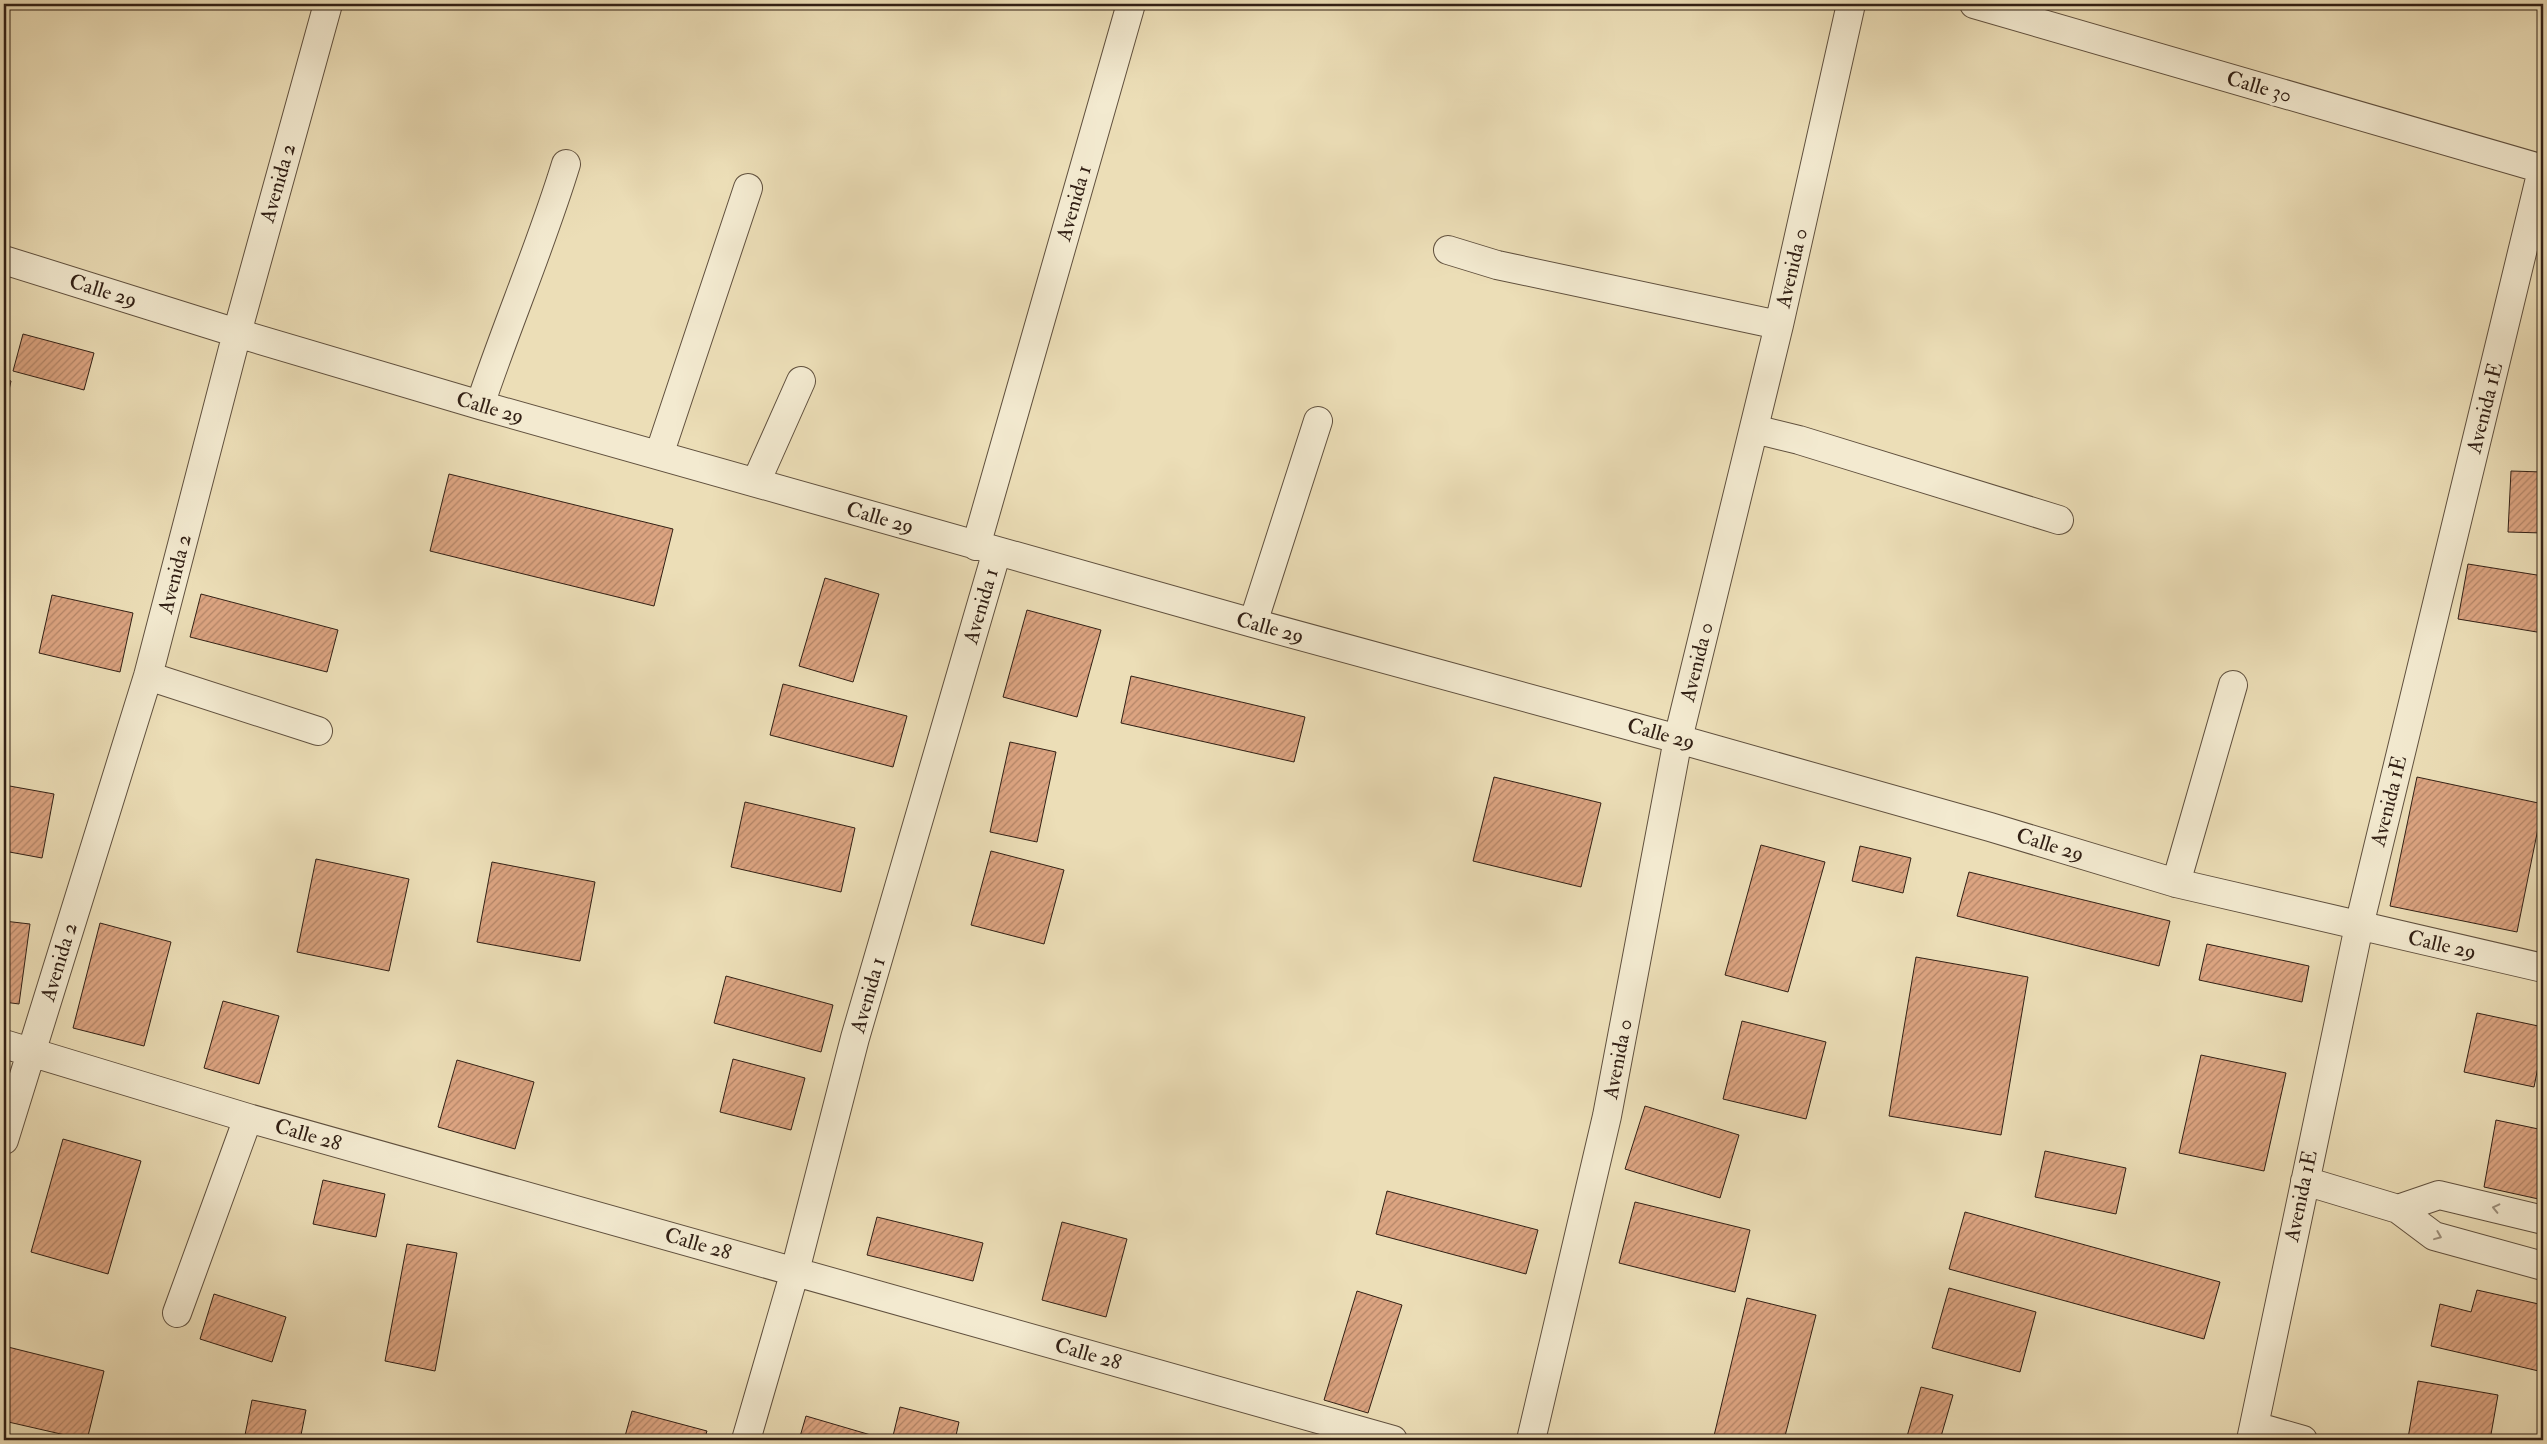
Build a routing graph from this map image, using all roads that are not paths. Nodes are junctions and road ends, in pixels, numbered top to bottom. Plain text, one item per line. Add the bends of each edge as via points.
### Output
1 (328, 4) edge
2 (1131, 4) edge
3 (1851, 4) edge
4 (1974, 4) edge
5 (566, 164) dead end
6 (2543, 168) edge
7 (748, 188) dead end
8 (1448, 250) dead end
9 (4, 260) edge
10 (1779, 325) junction
11 (237, 333) junction
12 (801, 381) dead end
13 (480, 405) junction
14 (1318, 421) dead end
15 (1754, 429) junction
16 (659, 455) junction
17 (756, 482) junction
18 (2059, 520) dead end
19 (986, 548) junction
20 (1252, 623) junction
21 (148, 676) junction
22 (2232, 685) dead end
23 (318, 731) dead end
24 (1678, 739) junction
25 (2176, 883) junction
26 (2359, 926) junction
27 (2543, 968) edge
28 (4, 1044) edge
29 (31, 1053) junction
30 (248, 1118) junction
31 (4, 1140) edge
32 (2304, 1181) junction
33 (2398, 1209) junction
34 (2543, 1220) edge
35 (2543, 1266) edge
36 (795, 1271) junction
37 (177, 1313) dead end
38 (2252, 1433) edge
39 (746, 1440) edge
40 (1393, 1440) edge
41 (1531, 1440) edge
42 (2303, 1440) edge

1 - 11 street, Avenida 2
2 - 19 street, Avenida 1
3 - 10 street, Avenida 0
4 - 6 street, Calle 30
5 - 13 street via 545,231
6 - 26 street, Avenida 1E
7 - 16 street
8 - 10 street via 1497,265
9 - 11 street, Calle 29
10 - 15 street, Avenida 0
11 - 13 street, Calle 29
11 - 21 street, Avenida 2
12 - 17 street
13 - 16 street, Calle 29
14 - 20 street
15 - 18 street
15 - 24 street, Avenida 0
16 - 17 street, Calle 29
17 - 19 street, Calle 29
19 - 20 street, Calle 29
19 - 36 street, Avenida 1
20 - 24 street, Calle 29
21 - 23 street
21 - 29 street, Avenida 2
22 - 25 street
24 - 25 street, Calle 29
24 - 41 street, Avenida 0 via 1607,1116
25 - 26 street, Calle 29
26 - 27 street, Calle 29
26 - 32 street, Avenida 1E
28 - 29 street, Calle 28
29 - 30 street, Calle 28
29 - 31 street, Avenida 2
30 - 36 street, Calle 28
30 - 37 street
32 - 33 street
32 - 38 street, Avenida 1E
34 -> 33 street via 2439,1195
33 -> 35 street via 2434,1236
36 - 39 street, Avenida 1
36 - 40 street, Calle 28
38 - 42 street

